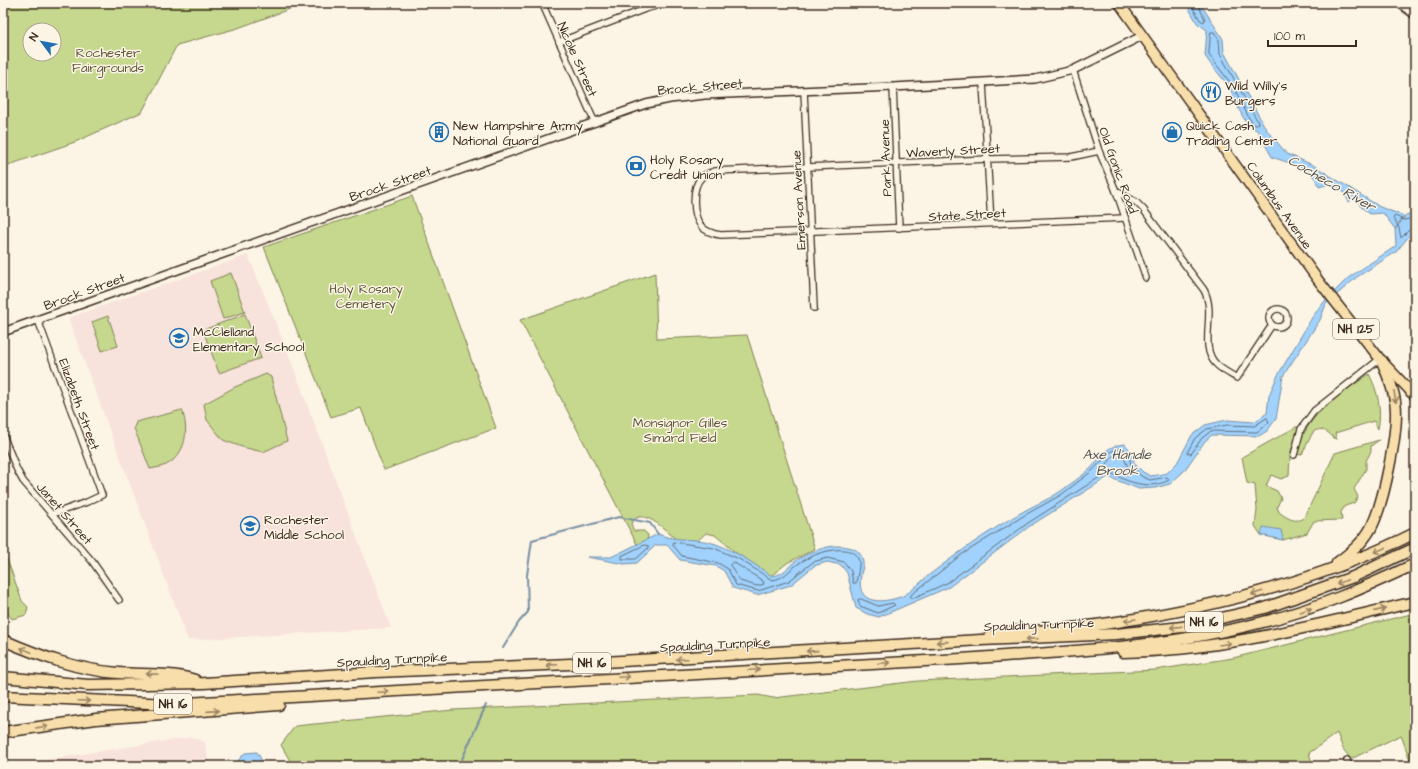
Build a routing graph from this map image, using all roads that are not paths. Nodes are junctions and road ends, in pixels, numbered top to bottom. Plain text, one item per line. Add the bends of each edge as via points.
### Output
1 (542, 3) edge
2 (642, 3) edge
3 (667, 3) edge
4 (1119, 3) edge
5 (1399, 3) edge
6 (645, 9) junction
7 (1415, 15) edge
8 (1142, 36) junction
9 (559, 42) junction
10 (1073, 70) junction
11 (983, 82) junction
12 (893, 87) junction
13 (804, 91) junction
14 (594, 123) junction
15 (1099, 150) junction
16 (988, 159) junction
17 (897, 163) junction
18 (807, 166) junction
19 (1116, 191) junction
20 (1125, 218) junction
21 (991, 223) junction
22 (899, 228) junction
23 (810, 231) junction
24 (1146, 278) dead end
25 (814, 308) dead end
26 (38, 320) junction
27 (1272, 325) dead end
28 (3, 332) edge
29 (1381, 360) junction
30 (1414, 394) edge
31 (3, 435) edge
32 (1294, 454) dead end
33 (53, 514) junction
34 (1415, 533) edge
35 (1415, 548) edge
36 (1415, 564) edge
37 (1329, 570) junction
38 (119, 600) dead end
39 (1415, 602) edge
40 (3, 640) edge
41 (981, 640) junction
42 (1089, 650) junction
43 (3, 677) edge
44 (204, 683) junction
45 (344, 694) junction
46 (3, 696) edge
47 (3, 732) edge

1 - 9 street, Nicole Street
2 - 6 street
3 - 6 street
4 - 8 main road, Columbus Avenue / NH 125
5 - 7 street
6 - 9 street
8 - 10 street, Brock Street
8 - 29 main road, Columbus Avenue / NH 125 via 1330,296
9 - 14 street, Nicole Street
10 - 11 street, Brock Street via 1035,79
10 - 15 street, Old Gonic Road
11 - 12 street, Brock Street
11 - 16 street
12 - 13 street, Brock Street
12 - 17 street, Park Avenue
13 - 14 street, Brock Street via 670,98
13 - 18 street, Emerson Avenue
14 - 26 street, Brock Street
15 - 16 street, Waverly Street via 1070,157
15 - 19 street, Old Gonic Road
16 - 17 street, Waverly Street
16 - 21 street
17 - 18 street, Waverly Street
17 - 22 street, Park Avenue
18 - 23 street, Emerson Avenue
18 - 23 street, Waverly Street via 715,171 706,174 697,184 695,208 702,227 714,234
19 - 20 street, Old Gonic Road
19 - 27 street via 1136,202 1204,290 1210,302 1209,353 1217,365 1237,378
20 - 21 street, State Street
20 - 24 street, Old Gonic Road
21 - 22 street, State Street
22 - 23 street, State Street
23 - 25 street, Emerson Avenue
26 - 28 street, Brock Street
26 - 33 street, Elizabeth Street via 102,495
29 - 30 main road, Columbus Avenue / NH 125
29 - 32 street via 1314,411 1301,429
29 -> 37 highway via 1393,389 1396,408 1382,494 1371,528 1353,551
31 - 33 street, Janet Street via 20,476
33 - 38 street, Janet Street via 92,561
34 -> 37 highway
35 -> 41 highway, Spaulding Turnpike / NH 16 via 1322,590 1265,608 1182,627 1116,634
42 -> 36 highway, Spaulding Turnpike / NH 16 via 1200,636 1263,622 1336,599
37 -> 41 highway via 1198,608 1053,630 1003,631
42 -> 39 highway via 1143,652 1226,644
44 -> 40 highway via 179,675 117,673 70,665
41 -> 44 highway, Spaulding Turnpike / NH 16 via 749,655 376,672
45 -> 42 highway, Spaulding Turnpike / NH 16 via 961,660
43 - 44 highway, Spaulding Turnpike / NH 16 via 88,685
46 -> 45 highway, Spaulding Turnpike / NH 16 via 169,704
47 -> 45 highway via 96,719 300,703

